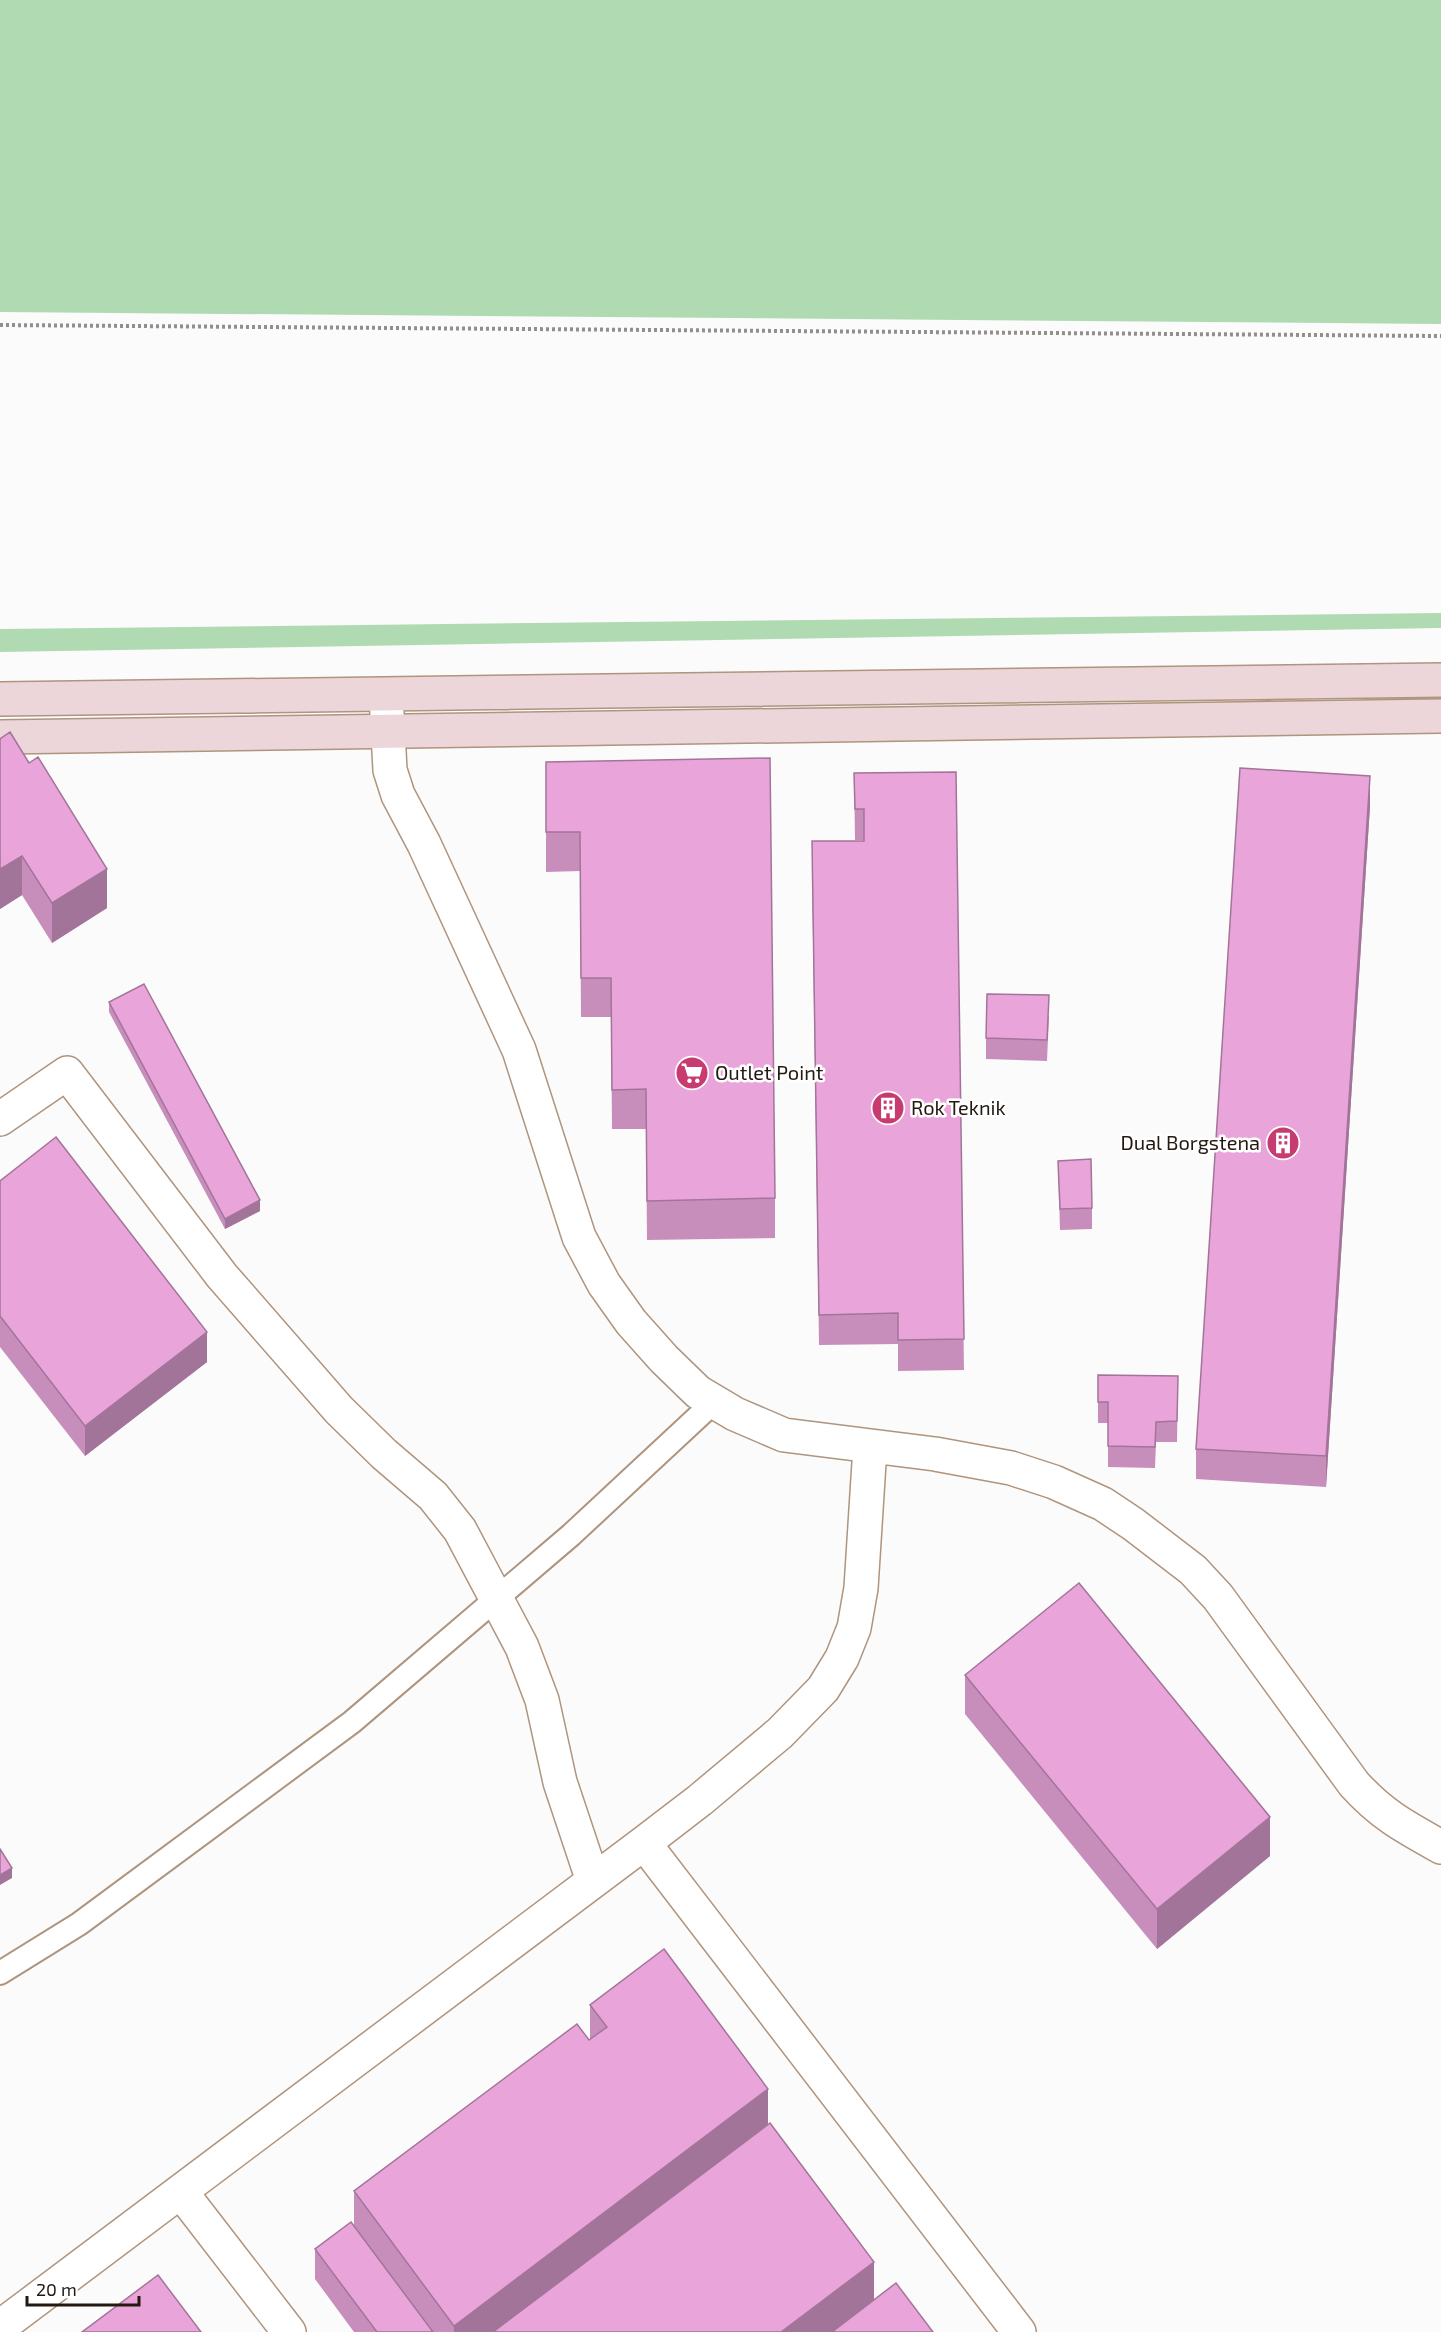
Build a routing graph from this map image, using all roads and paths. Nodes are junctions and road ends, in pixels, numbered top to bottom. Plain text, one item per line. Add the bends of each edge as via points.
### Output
1 (0, 325) edge
2 (1441, 336) edge
3 (1441, 680) edge
4 (386, 695) junction
5 (0, 699) edge
6 (1441, 716) edge
7 (386, 731) junction
8 (0, 737) edge
9 (0, 1119) edge
10 (714, 1402) junction
11 (870, 1447) junction
12 (497, 1599) junction
13 (644, 1843) junction
14 (1441, 1846) edge
15 (593, 1881) junction
16 (0, 1973) edge
17 (182, 2192) junction
18 (0, 2327) edge
19 (289, 2332) edge
20 (1019, 2332) edge

1 - 2 path
3 - 4 main road
4 - 5 main road
4 - 7 street
6 - 7 main road
7 - 8 main road
7 - 10 street via 390,770 398,795 519,1050 579,1237 604,1284 631,1322 698,1392
9 - 12 street via 67,1073 222,1276 339,1410 433,1496 460,1530
10 - 11 street via 784,1435
10 - 12 lane
11 - 13 street via 861,1588 854,1628 842,1658 823,1689 780,1733
11 - 14 street via 1011,1468 1054,1482 1133,1524 1192,1570 1218,1597 1354,1784 1375,1807
12 - 15 street via 522,1647 542,1700 560,1782
12 - 16 lane via 352,1722 79,1924
13 - 15 street
13 - 20 street
15 - 17 street
17 - 18 street
17 - 19 street

